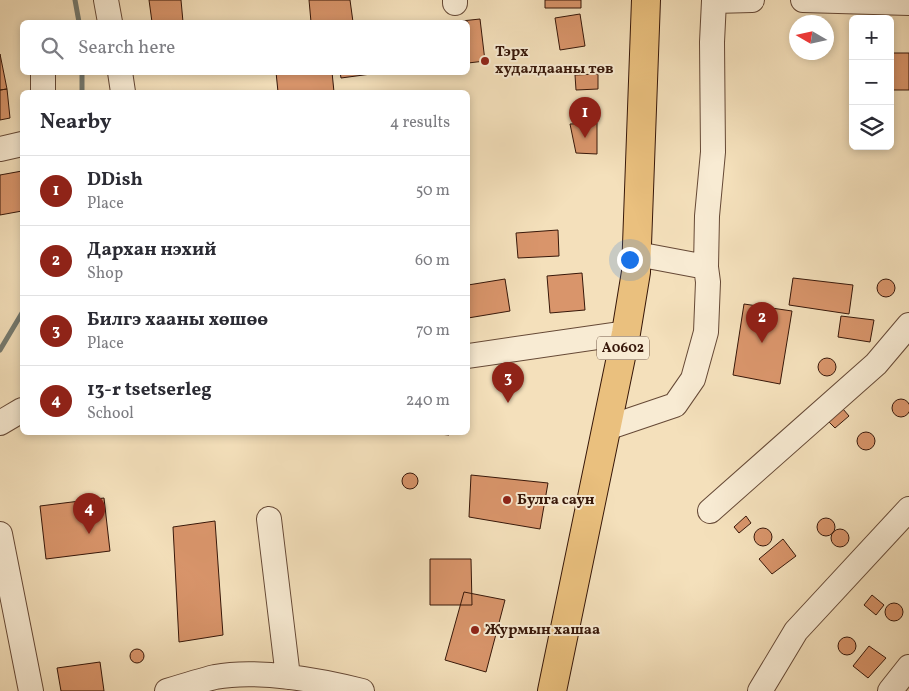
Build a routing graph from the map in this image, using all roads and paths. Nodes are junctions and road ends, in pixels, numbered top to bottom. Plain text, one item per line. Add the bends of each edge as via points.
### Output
1 (106, 0) edge
2 (646, 0) edge
3 (752, 0) edge
4 (803, 0) edge
5 (714, 1) edge
6 (909, 3) edge
7 (110, 20) edge
8 (42, 75) edge
9 (120, 75) edge
10 (43, 90) edge
11 (123, 90) edge
12 (20, 144) edge
13 (0, 149) edge
14 (637, 254) junction
15 (706, 268) junction
16 (909, 325) edge
17 (626, 333) junction
18 (470, 356) edge
19 (20, 411) edge
20 (0, 423) edge
21 (20, 428) edge
22 (606, 428) junction
23 (0, 431) edge
24 (909, 509) edge
25 (710, 510) dead end
26 (269, 519) dead end
27 (0, 534) edge
28 (909, 667) edge
29 (288, 677) junction
30 (31, 691) edge
31 (167, 691) edge
32 (362, 691) edge
33 (552, 691) edge
34 (760, 691) edge
35 (890, 691) edge

1 - 7 street
2 - 14 highway, A0602
3 - 5 street
4 - 6 street
5 - 15 street via 712,152
8 - 10 street
9 - 11 street
12 - 13 street
14 - 15 street
14 - 17 highway, A0602
15 - 22 street via 706,332 693,379 675,406
16 - 25 street via 876,364
17 - 18 street
17 - 22 highway, A0602
19 - 20 street
21 - 23 street
22 - 33 highway, A0602
24 - 34 street via 796,631
26 - 29 street
27 - 30 street
28 - 35 street
29 - 31 street via 253,674 216,677
29 - 32 street

